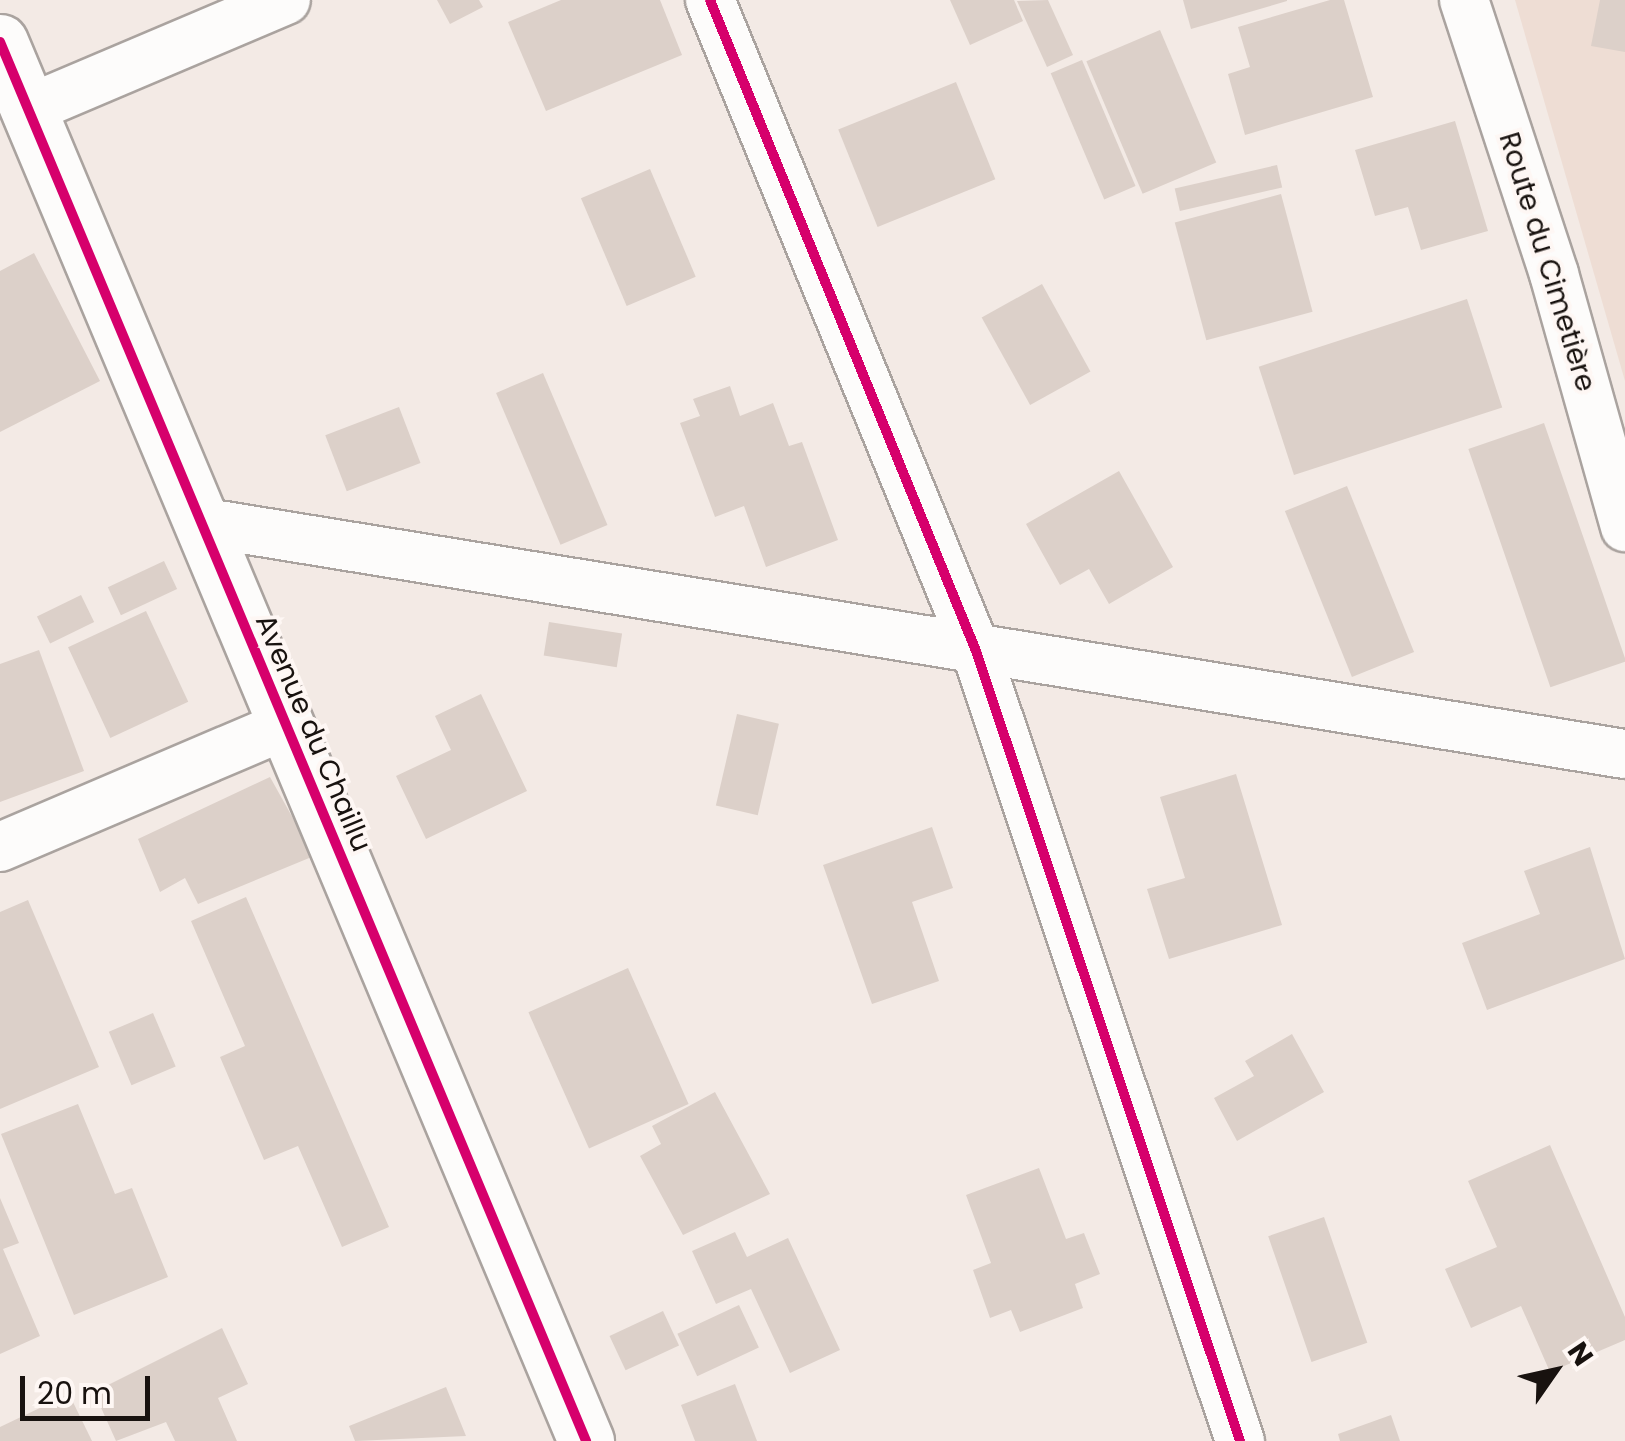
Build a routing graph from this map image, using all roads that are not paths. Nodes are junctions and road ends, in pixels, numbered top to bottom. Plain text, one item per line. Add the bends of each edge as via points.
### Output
1 (286, 0) edge
2 (710, 0) edge
3 (1464, 0) edge
4 (0, 42) edge
5 (29, 108) junction
6 (200, 522) junction
7 (1625, 527) edge
8 (976, 650) junction
9 (286, 726) junction
10 (1625, 754) edge
11 (0, 847) edge
12 (586, 1441) edge
13 (1240, 1441) edge

1 - 5 street
2 - 8 street
3 - 7 street, Route du Cimetière via 1554,274
4 - 5 street, Avenue du Chaillu
5 - 6 street, Avenue du Chaillu
6 - 8 street
6 - 9 street, Avenue du Chaillu
8 - 10 street
8 - 13 street
9 - 11 street
9 - 12 street, Avenue du Chaillu

